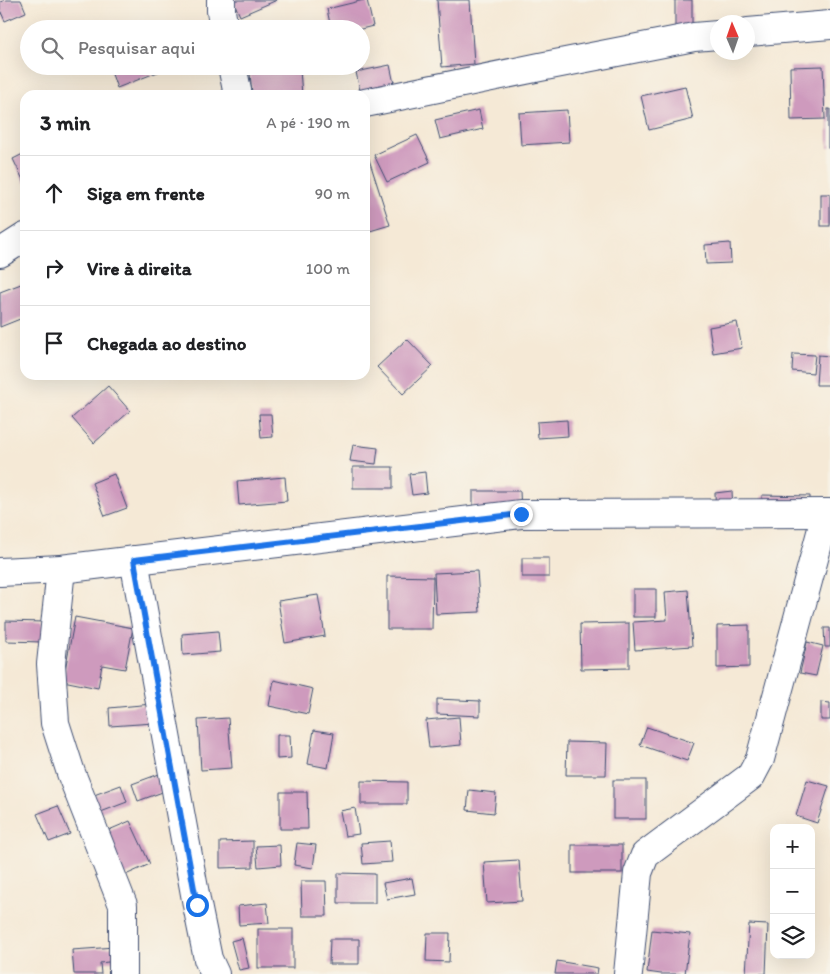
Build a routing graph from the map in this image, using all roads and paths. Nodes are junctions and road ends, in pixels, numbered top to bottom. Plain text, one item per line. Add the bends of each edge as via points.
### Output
1 (221, 0) edge
2 (222, 20) edge
3 (830, 25) edge
4 (755, 31) edge
5 (710, 36) edge
6 (234, 75) edge
7 (237, 90) edge
8 (370, 102) edge
9 (20, 240) edge
10 (0, 253) edge
11 (828, 514) edge
12 (134, 560) junction
13 (61, 569) junction
14 (0, 572) edge
15 (124, 974) edge
16 (215, 974) edge
17 (628, 974) edge

1 - 2 street
3 - 4 street
5 - 8 street
6 - 7 street
9 - 10 street
11 - 12 street via 521,514
11 - 17 street via 760,759 750,776 645,856 638,873
12 - 13 street
12 - 16 street via 197,905 208,959
13 - 14 street
13 - 15 street via 51,664 55,723 70,773 123,905

